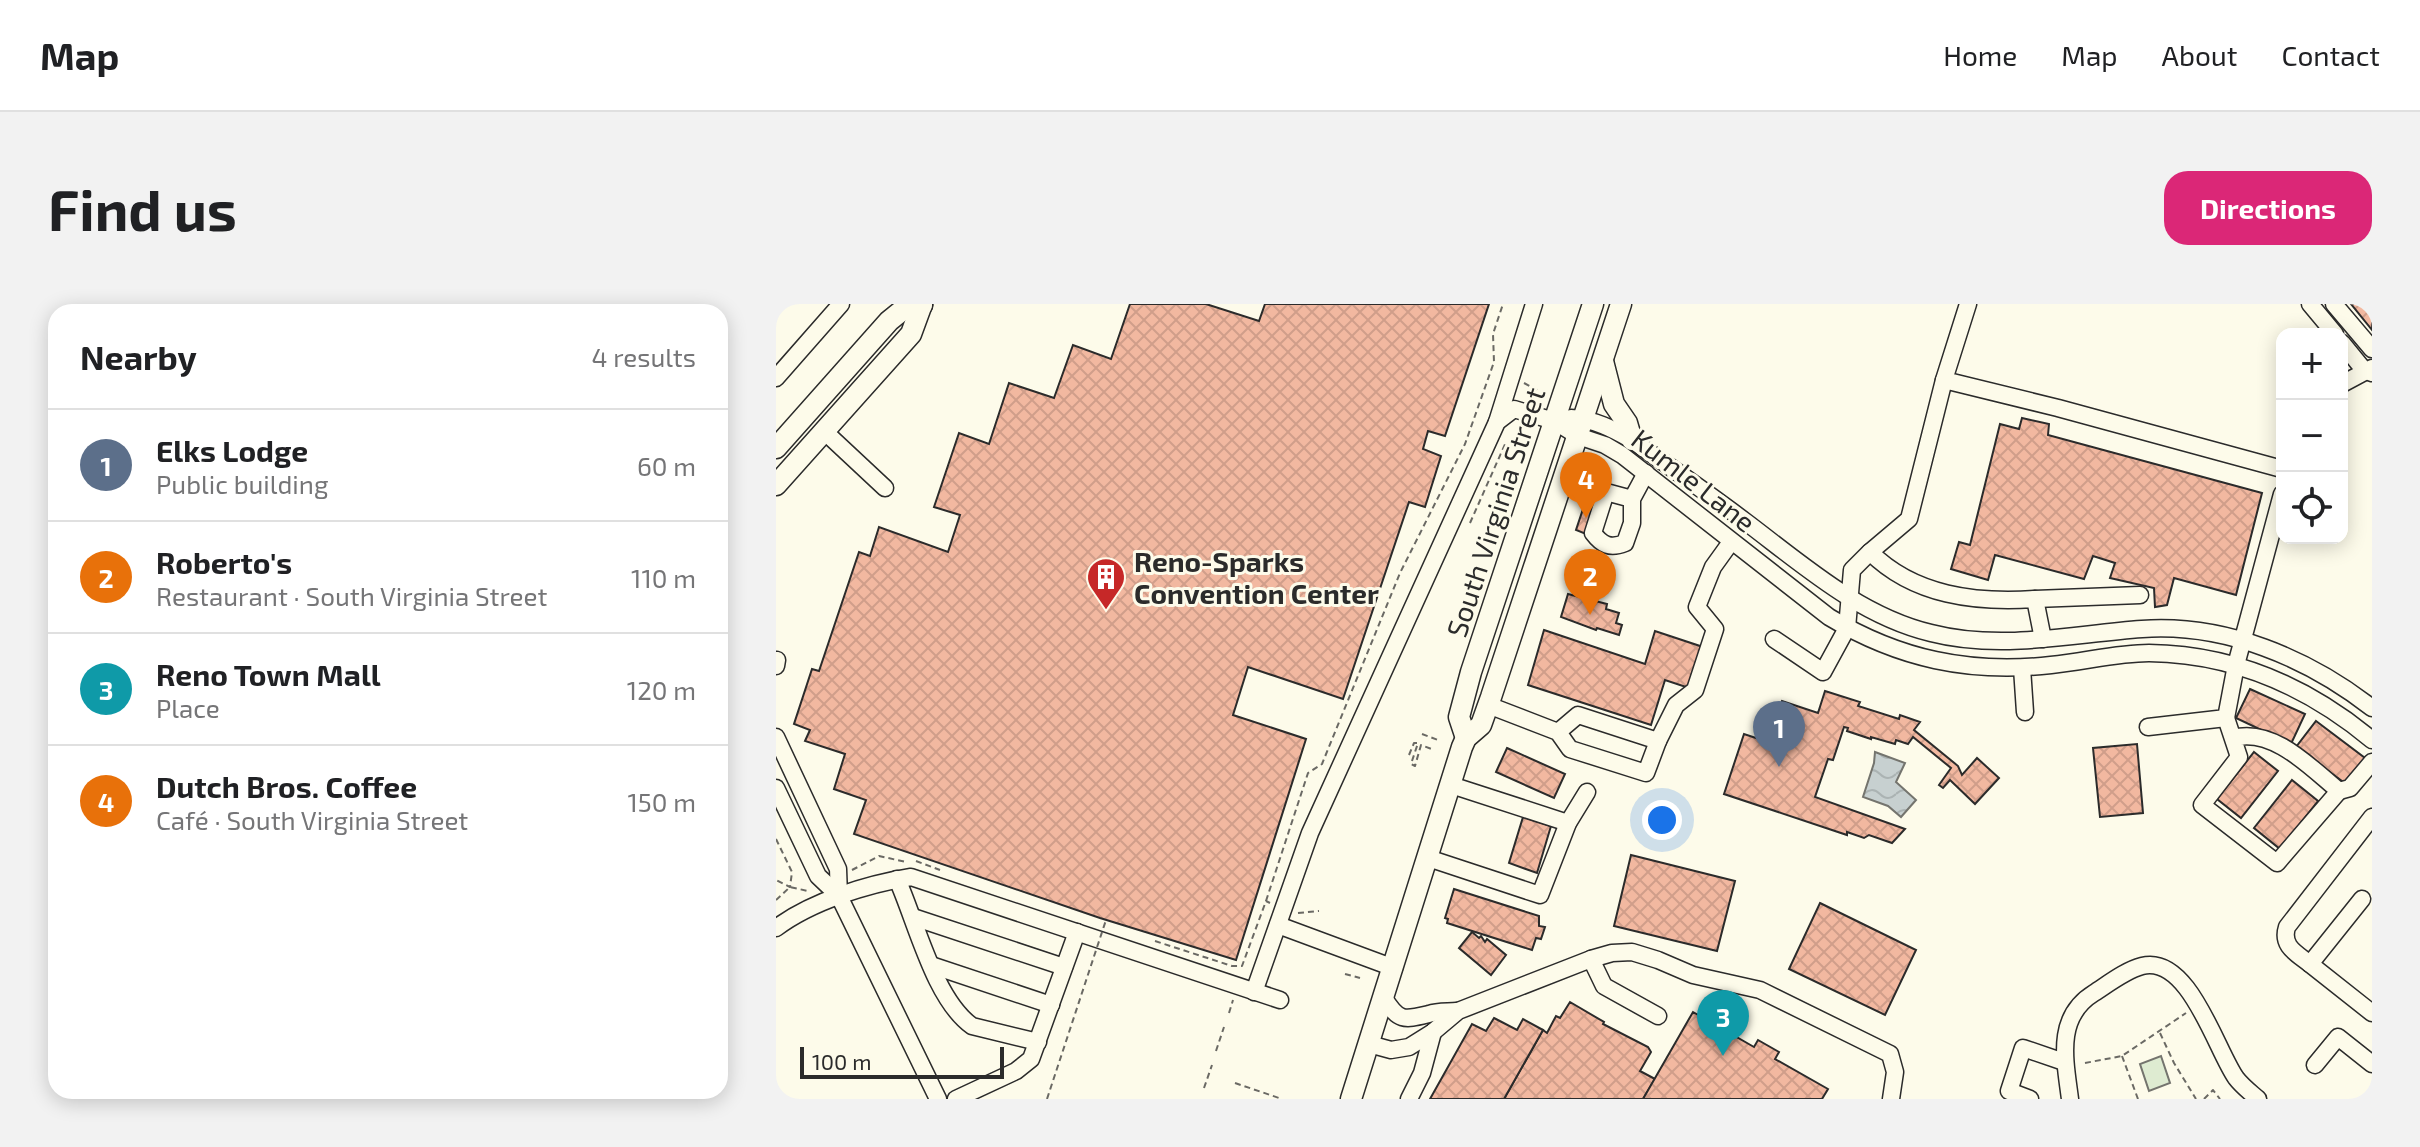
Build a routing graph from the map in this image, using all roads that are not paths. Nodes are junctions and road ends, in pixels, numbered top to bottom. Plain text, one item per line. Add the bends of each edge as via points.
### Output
1 (841, 304) edge
2 (922, 304) edge
3 (1534, 304) edge
4 (1593, 304) edge
5 (1621, 304) edge
6 (1968, 304) edge
7 (2310, 304) edge
8 (2334, 304) edge
9 (2330, 328) edge
10 (2348, 349) edge
11 (2372, 349) edge
12 (1603, 361) junction
13 (2369, 370) edge
14 (776, 378) edge
15 (1944, 380) junction
16 (2348, 381) edge
17 (1554, 421) junction
18 (1497, 422) junction
19 (1581, 427) junction
20 (824, 431) junction
21 (779, 437) edge
22 (1632, 440) junction
23 (2276, 467) edge
24 (1646, 473) junction
25 (776, 485) edge
26 (885, 488) dead end
27 (1632, 499) junction
28 (2276, 517) edge
29 (1731, 542) junction
30 (1870, 552) junction
31 (2140, 595) dead end
32 (1848, 597) junction
33 (2035, 599) junction
34 (1847, 628) junction
35 (1774, 639) dead end
36 (2043, 639) junction
37 (2244, 641) junction
38 (2236, 665) junction
39 (2022, 668) junction
40 (1488, 705) junction
41 (2372, 708) edge
42 (2025, 712) dead end
43 (2226, 718) junction
44 (2148, 727) dead end
45 (1558, 732) junction
46 (776, 737) edge
47 (1466, 738) junction
48 (2233, 738) junction
49 (2372, 740) edge
50 (1658, 741) junction
51 (2372, 762) edge
52 (1451, 785) junction
53 (776, 788) edge
54 (2339, 791) junction
55 (1587, 792) dead end
56 (2372, 817) edge
57 (1568, 823) junction
58 (1428, 858) junction
59 (904, 878) junction
60 (839, 896) junction
61 (2362, 899) dead end
62 (913, 917) junction
63 (1278, 925) junction
64 (776, 928) edge
65 (1077, 932) junction
66 (1591, 959) junction
67 (2310, 964) junction
68 (931, 965) junction
69 (1064, 967) junction
70 (1394, 968) junction
71 (1254, 992) junction
72 (1384, 998) junction
73 (1280, 1000) dead end
74 (1051, 1005) junction
75 (1458, 1011) junction
76 (2372, 1013) edge
77 (1658, 1016) dead end
78 (1433, 1032) junction
79 (1038, 1042) junction
80 (1369, 1044) junction
81 (2064, 1062) junction
82 (2372, 1064) edge
83 (2315, 1065) dead end
84 (938, 1099) edge
85 (956, 1099) edge
86 (1351, 1099) edge
87 (1409, 1099) edge
88 (1891, 1099) edge
89 (2030, 1099) edge
90 (2070, 1099) edge
91 (2258, 1099) edge

1 - 14 street
2 - 20 main road via 911,334
2 - 21 main road via 905,308 889,321
3 - 18 street
4 - 17 main road, South Virginia Street
5 - 12 main road, South Virginia Street
6 - 15 street
7 - 9 street
8 - 11 street
10 - 13 street
12 - 19 main road, South Virginia Street
12 - 22 main road via 1614,404
13 - 16 street
15 - 23 street
15 - 30 street via 1909,519
17 - 18 street, Kumle Lane via 1514,409
17 - 19 street, Kumle Lane
17 - 47 main road, South Virginia Street via 1471,672 1459,717
18 - 63 street via 1310,833
19 - 22 street, Kumle Lane via 1616,431
19 - 24 street, Kumle Lane
19 - 40 main road, South Virginia Street
20 - 25 main road
20 - 26 street
22 - 32 street, Kumle Lane
24 - 27 street
24 - 29 street, Kumle Lane
27 - 27 street via 1606,492 1593,533 1600,543 1625,543
28 - 37 street
29 - 34 street, Kumle Lane
29 - 50 street via 1713,567 1697,607 1715,629 1695,690 1676,705
30 - 32 street via 1852,570
30 - 33 street via 1887,570 1927,589 1975,600
31 - 33 street
32 - 34 street
32 - 36 street, Kumle Lane via 1931,634 1992,642
33 - 36 street
34 - 35 street via 1823,672
34 - 39 street, Kumle Lane via 1924,659
36 - 37 street, Kumle Lane via 2176,629
37 - 38 street
37 - 41 street, Kumle Lane via 2310,667
38 - 39 street, Kumle Lane via 2148,653
38 - 43 street
38 - 49 street, Kumle Lane via 2282,680
39 - 42 street
40 - 45 street
40 - 47 main road, South Virginia Street via 1481,725
43 - 44 street
43 - 48 street
45 - 50 street via 1578,715
45 - 50 street via 1570,749 1646,773
46 - 60 street via 838,869
47 - 52 main road, South Virginia Street
48 - 54 street via 2247,734 2288,749
48 - 54 street via 2239,757 2202,805 2277,863
51 - 54 street via 2350,788
52 - 57 street
52 - 58 main road, South Virginia Street
53 - 60 street via 818,876
55 - 57 street
56 - 67 street via 2287,927 2287,946
57 - 58 street via 1540,895
58 - 70 main road, South Virginia Street
59 - 60 street
59 - 62 street
59 - 65 street
60 - 64 street
60 - 84 street
61 - 67 street
62 - 68 street
62 - 69 street
63 - 70 street
63 - 71 street
65 - 69 street
65 - 71 street
66 - 75 street
66 - 77 street via 1604,986
66 - 88 street via 1632,952 1693,975 1760,990 1890,1054 1895,1072
67 - 76 street
68 - 74 street
68 - 79 street via 963,1020
69 - 74 street
70 - 72 main road, South Virginia Street
71 - 73 street
72 - 75 street via 1393,1012 1409,1019
72 - 80 main road, South Virginia Street
74 - 79 street
75 - 78 street
78 - 80 street via 1400,1049
78 - 87 street
79 - 85 street via 1031,1059 1016,1071
80 - 86 main road, South Virginia Street
81 - 89 street via 2023,1048 2009,1091
81 - 90 street
81 - 91 street via 2064,1039 2083,1000 2142,966 2161,967 2198,1004 2237,1080
82 - 83 street via 2338,1037

